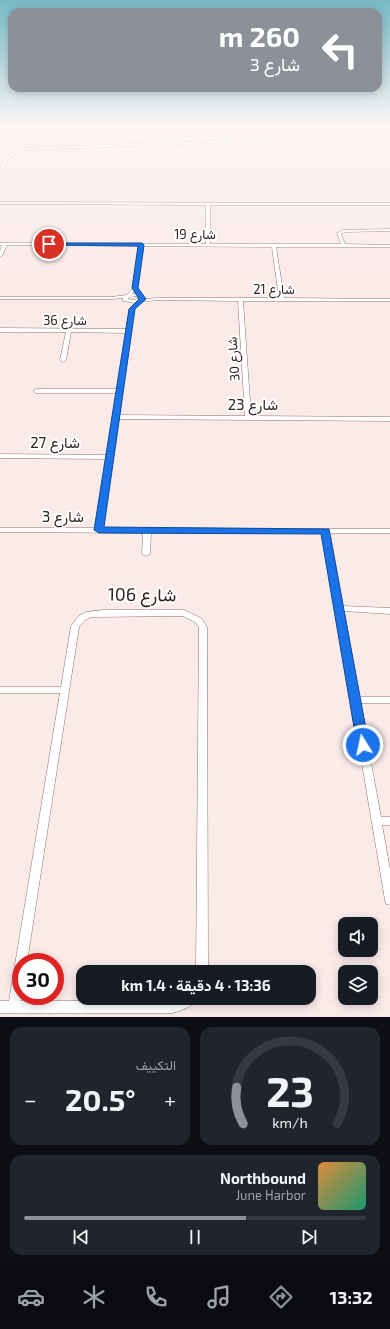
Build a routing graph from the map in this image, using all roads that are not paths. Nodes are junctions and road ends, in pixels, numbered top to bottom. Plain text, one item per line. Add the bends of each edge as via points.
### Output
1 (0, 203) edge
2 (208, 204) junction
3 (390, 204) edge
4 (390, 230) edge
5 (3, 244) edge
6 (142, 245) junction
7 (208, 245) junction
8 (274, 245) junction
9 (343, 246) junction
10 (390, 246) edge
11 (0, 256) edge
12 (135, 288) junction
13 (0, 298) edge
14 (127, 299) junction
15 (140, 299) junction
16 (240, 300) junction
17 (282, 300) junction
18 (390, 300) edge
19 (132, 309) junction
20 (0, 330) edge
21 (69, 331) junction
22 (129, 331) junction
23 (63, 360) dead end
24 (36, 391) dead end
25 (120, 391) junction
26 (116, 417) junction
27 (248, 418) junction
28 (390, 419) edge
29 (0, 456) edge
30 (109, 457) junction
31 (0, 530) edge
32 (99, 530) junction
33 (147, 530) junction
34 (326, 531) junction
35 (390, 532) edge
36 (146, 554) dead end
37 (339, 608) junction
38 (390, 611) edge
39 (0, 690) edge
40 (64, 690) junction
41 (355, 700) junction
42 (390, 700) edge
43 (376, 821) junction
44 (390, 821) edge
45 (390, 900) edge
46 (22, 953) edge
47 (202, 965) edge
48 (14, 1005) edge
49 (179, 1005) edge
50 (0, 1007) edge
51 (14, 1008) junction

1 - 2 street
2 - 3 street
2 - 7 street
4 - 9 street via 344,230 339,233
5 - 6 street, شارع 19
5 - 11 street
6 - 7 street, شارع 19
6 - 12 street
7 - 8 street, شارع 19
8 - 9 street, شارع 19
8 - 17 street
9 - 10 street, شارع 19
12 - 14 street
12 - 15 street
13 - 14 street
14 - 15 street, شارع 21
14 - 19 street
15 - 16 street, شارع 21
15 - 19 street
16 - 17 street, شارع 21
16 - 27 street, شارع 30
17 - 18 street, شارع 21
19 - 22 street
20 - 21 street, شارع 36
21 - 22 street, شارع 36
21 - 23 street
22 - 25 street
24 - 25 street
25 - 26 street
26 - 27 street, شارع 23
26 - 30 street
27 - 28 street, شارع 23
29 - 30 street, شارع 27
30 - 32 street
31 - 32 street, شارع 3
32 - 33 street, شارع 3
33 - 34 street, شارع 3
33 - 36 street
34 - 35 street, شارع 3
34 - 37 street
37 - 38 street
37 - 41 street
39 - 40 street
40 - 46 street, شارع 106
40 - 47 street, شارع 106 via 75,626 82,618 96,612 184,613 201,623
41 - 42 street
41 - 43 street
43 - 44 street
43 - 45 street
48 - 51 street, شارع 106
49 - 51 street
50 - 51 street

